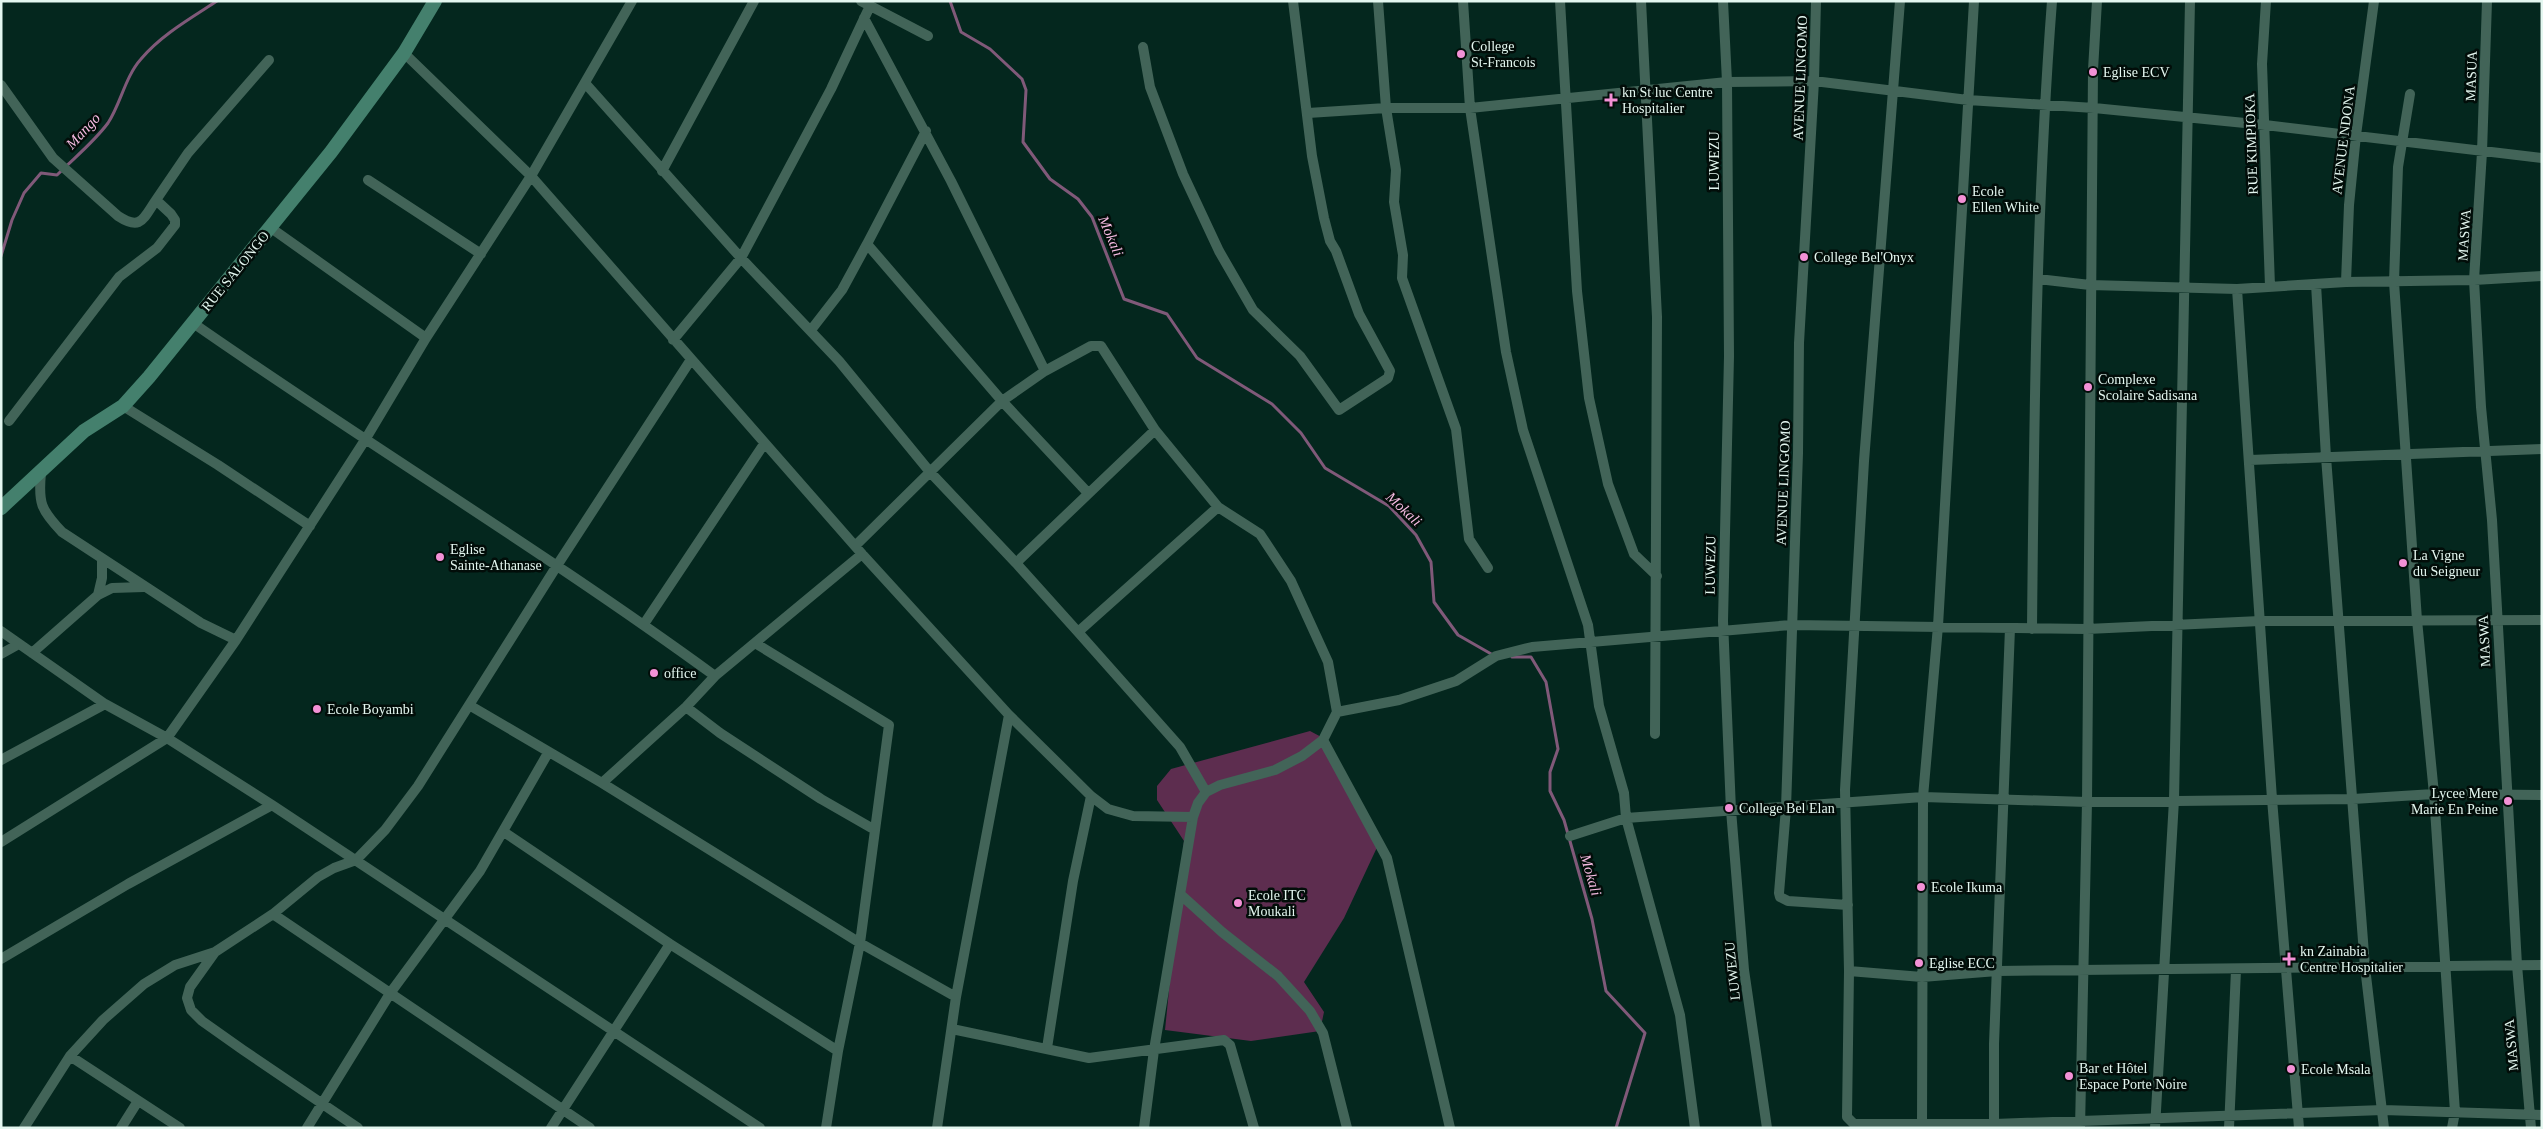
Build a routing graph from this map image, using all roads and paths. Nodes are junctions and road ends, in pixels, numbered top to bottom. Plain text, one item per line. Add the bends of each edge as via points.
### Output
1 (435, 1) edge
2 (632, 1) edge
3 (754, 1) edge
4 (1293, 1) edge
5 (1378, 1) edge
6 (1463, 1) edge
7 (1560, 1) edge
8 (1642, 1) edge
9 (1723, 1) edge
10 (1816, 1) edge
11 (1900, 1) edge
12 (1974, 1) edge
13 (2052, 1) edge
14 (2097, 1) edge
15 (2190, 1) edge
16 (2266, 1) edge
17 (2374, 1) edge
18 (2487, 1) edge
19 (866, 4) edge
20 (864, 18) junction
21 (928, 36) dead end
22 (1143, 47) dead end
23 (404, 53) junction
24 (269, 60) dead end
25 (1814, 81) junction
26 (1727, 82) junction
27 (585, 83) junction
28 (2, 90) edge
29 (1645, 90) junction
30 (1893, 90) junction
31 (2410, 94) dead end
32 (1564, 99) junction
33 (1968, 100) junction
34 (2044, 104) junction
35 (1386, 108) junction
36 (1470, 108) junction
37 (2094, 108) junction
38 (1308, 113) junction
39 (2187, 117) junction
40 (2265, 125) junction
41 (926, 131) junction
42 (2356, 135) junction
43 (2401, 140) junction
44 (2482, 152) junction
45 (2542, 158) edge
46 (662, 171) junction
47 (531, 176) junction
48 (368, 180) dead end
49 (156, 200) junction
50 (271, 228) junction
51 (867, 244) junction
52 (480, 254) junction
53 (741, 258) junction
54 (2542, 276) edge
55 (2038, 279) junction
56 (2474, 280) junction
57 (2346, 282) junction
58 (2394, 282) junction
59 (2316, 284) junction
60 (2090, 285) junction
61 (2270, 286) junction
62 (2184, 288) junction
63 (2237, 289) junction
64 (193, 323) junction
65 (812, 330) junction
66 (426, 338) junction
67 (673, 340) junction
68 (690, 361) junction
69 (1045, 371) junction
70 (1002, 401) junction
71 (123, 406) junction
72 (9, 421) dead end
73 (1155, 430) junction
74 (365, 440) junction
75 (764, 444) junction
76 (2542, 449) edge
77 (2485, 450) junction
78 (2404, 453) junction
79 (2326, 457) junction
80 (2250, 460) junction
81 (930, 472) junction
82 (41, 473) junction
83 (1088, 493) junction
84 (1218, 507) junction
85 (1, 508) edge
86 (310, 526) junction
87 (858, 550) junction
88 (102, 559) junction
89 (558, 564) junction
90 (1016, 564) junction
91 (1488, 568) dead end
92 (1657, 576) junction
93 (145, 587) junction
94 (98, 595) junction
95 (2340, 620) junction
96 (2416, 620) junction
97 (2497, 620) junction
98 (2542, 620) edge
99 (2260, 621) junction
100 (644, 624) junction
101 (1856, 624) junction
102 (1791, 625) junction
103 (1938, 626) junction
104 (2176, 626) junction
105 (2010, 628) junction
106 (2032, 629) junction
107 (2088, 629) junction
108 (1, 631) edge
109 (1723, 631) junction
110 (1078, 632) junction
111 (1656, 636) junction
112 (236, 640) junction
113 (1591, 641) junction
114 (755, 643) junction
115 (19, 644) junction
116 (32, 653) junction
117 (1, 654) edge
118 (715, 676) junction
119 (105, 704) junction
120 (470, 705) junction
121 (686, 707) junction
122 (1337, 712) junction
123 (1009, 715) junction
124 (1655, 734) dead end
125 (167, 738) junction
126 (1323, 740) junction
127 (548, 753) junction
128 (1, 760) edge
129 (602, 783) junction
130 (1206, 792) junction
131 (2434, 794) junction
132 (2509, 795) junction
133 (2542, 795) edge
134 (1090, 796) junction
135 (1923, 797) junction
136 (2353, 798) junction
137 (2272, 799) junction
138 (2004, 800) junction
139 (2174, 800) junction
140 (1846, 801) junction
141 (2087, 802) junction
142 (272, 805) junction
143 (1786, 808) junction
144 (1731, 810) junction
145 (1193, 818) junction
146 (1626, 818) junction
147 (875, 830) junction
148 (504, 832) junction
149 (1570, 836) dead end
150 (1, 842) edge
151 (356, 860) junction
152 (1180, 894) junction
153 (1848, 904) junction
154 (273, 914) junction
155 (445, 920) junction
156 (860, 943) junction
157 (670, 944) junction
158 (215, 952) junction
159 (1, 959) edge
160 (2518, 965) junction
161 (2542, 965) edge
162 (2446, 966) junction
163 (2365, 967) junction
164 (2164, 969) junction
165 (2287, 969) junction
166 (2084, 970) junction
167 (2236, 970) junction
168 (1850, 971) junction
169 (1997, 971) junction
170 (1922, 976) junction
171 (391, 992) junction
172 (956, 997) junction
173 (952, 1029) junction
174 (613, 1033) junction
175 (1047, 1048) junction
176 (1154, 1050) junction
177 (838, 1051) junction
178 (70, 1056) junction
179 (138, 1101) junction
180 (321, 1105) junction
181 (562, 1110) junction
182 (2383, 1110) junction
183 (2455, 1112) junction
184 (2542, 1114) edge
185 (2298, 1115) junction
186 (2530, 1115) junction
187 (2155, 1117) junction
188 (2229, 1123) edge
189 (2080, 1124) edge
190 (1922, 1126) edge
191 (1994, 1126) edge
192 (939, 1127) edge
193 (24, 1128) edge
194 (121, 1128) edge
195 (180, 1128) edge
196 (307, 1128) edge
197 (358, 1128) edge
198 (551, 1128) edge
199 (590, 1128) edge
200 (760, 1128) edge
201 (826, 1128) edge
202 (1144, 1128) edge
203 (1254, 1128) edge
204 (1347, 1128) edge
205 (1450, 1128) edge
206 (1695, 1128) edge
207 (1767, 1128) edge
208 (2155, 1128) edge
209 (2299, 1128) edge
210 (2384, 1128) edge
211 (2452, 1128) edge
212 (2531, 1128) edge

1 - 23 street, RUE SALONGO
2 - 27 street
3 - 46 street
4 - 38 street
5 - 35 street
6 - 36 street
7 - 32 street
8 - 29 street
9 - 26 street, LUWEZU
10 - 25 street, AVENUE LINGOMO
11 - 30 street
12 - 33 street
13 - 34 street
14 - 37 street
15 - 39 street
16 - 40 street, RUE KIMPIOKA via 2262,64
17 - 42 street, AVENUE NDONA
18 - 44 street, MASUA
19 - 20 street
19 - 21 street
20 - 41 street
20 - 53 street
22 - 38 street via 1150,87 1183,174 1219,252 1253,310 1300,356 1339,410 1388,378 1390,371 1360,314 1330,241 1312,156
23 - 47 street
23 - 50 street, RUE SALONGO
24 - 49 street via 193,147
25 - 26 street
25 - 30 street
25 - 102 street, AVENUE LINGOMO via 1799,343
26 - 29 street
26 - 109 street, LUWEZU via 1729,356
27 - 46 street
27 - 47 street
28 - 49 street via 53,158 129,223 141,222
29 - 32 street
29 - 92 street via 1657,317
30 - 33 street
30 - 101 street via 1864,461
31 - 43 street
32 - 36 street
32 - 92 street via 1588,398 1608,484 1634,554
33 - 34 street
33 - 103 street
34 - 37 street
34 - 55 street
35 - 36 street
35 - 38 street
35 - 91 street via 1396,173 1394,202 1403,254 1402,278 1456,429 1469,539
36 - 113 street via 1506,352 1521,420
37 - 39 street
37 - 60 street
39 - 40 street
39 - 62 street
40 - 42 street
40 - 61 street, RUE KIMPIOKA
41 - 51 street
41 - 69 street
42 - 43 street
42 - 57 street, AVENUE NDONA
43 - 44 street
43 - 58 street
44 - 45 street
44 - 56 street, MASWA
46 - 53 street
47 - 52 street
47 - 67 street
48 - 52 street
49 - 72 street via 171,214 175,225 157,248 120,277
50 - 64 street, RUE SALONGO
50 - 66 street
51 - 65 street via 842,290
51 - 70 street
52 - 66 street
53 - 65 street
53 - 67 street
54 - 56 street
55 - 60 street
55 - 106 street
56 - 58 street
56 - 77 street, MASWA
57 - 58 street
57 - 59 street
58 - 78 street
59 - 61 street
59 - 79 street
60 - 62 street
60 - 107 street
61 - 63 street
62 - 63 street
62 - 104 street
63 - 80 street
64 - 71 street, RUE SALONGO
64 - 74 street
65 - 81 street
66 - 74 street
67 - 68 street
68 - 75 street
68 - 89 street
69 - 70 street
69 - 73 street via 1091,346 1102,346
70 - 81 street
70 - 83 street
71 - 82 street, RUE SALONGO via 84,431
71 - 86 street
73 - 83 street
73 - 84 street
74 - 86 street
74 - 89 street
75 - 87 street
75 - 100 street
76 - 77 street
77 - 78 street
77 - 97 street, MASWA
78 - 79 street
78 - 96 street
79 - 80 street
79 - 95 street
80 - 99 street
81 - 87 street
81 - 90 street
82 - 85 street, RUE SALONGO
82 - 88 street via 40,502 43,510 62,532
83 - 90 street
84 - 110 street
84 - 122 street via 1260,534 1291,581 1328,662
86 - 112 street
87 - 114 street
87 - 123 street
88 - 93 street
88 - 94 street
89 - 100 street
89 - 120 street
90 - 110 street
92 - 111 street
93 - 94 street via 112,588
93 - 112 street via 201,623
94 - 116 street
95 - 96 street
95 - 99 street
95 - 136 street
96 - 97 street
96 - 131 street
97 - 98 street
97 - 132 street, MASWA
99 - 104 street
99 - 137 street
100 - 118 street
101 - 102 street
101 - 103 street
101 - 140 street
102 - 109 street
102 - 143 street, AVENUE LINGOMO
103 - 105 street
103 - 135 street
104 - 107 street
104 - 139 street
105 - 106 street
105 - 138 street
106 - 107 street
107 - 141 street
108 - 115 street
109 - 111 street
109 - 144 street, LUWEZU
110 - 130 street via 1180,747
111 - 113 street
111 - 124 street
112 - 125 street
113 - 122 street via 1532,647 1496,656 1449,683 1399,700
113 - 146 street via 1599,706 1624,793
114 - 118 street
114 - 147 street via 889,725
115 - 116 street
115 - 117 street
116 - 119 street
118 - 121 street
119 - 125 street
119 - 128 street
120 - 127 street
120 - 151 street via 418,786 385,830
121 - 129 street
121 - 147 street via 720,733
122 - 126 street
123 - 134 street
123 - 172 street
125 - 142 street
125 - 150 street
126 - 130 street via 1276,770
126 - 205 street via 1387,858
127 - 129 street
127 - 148 street
129 - 156 street
130 - 145 street
131 - 132 street
131 - 136 street
131 - 162 street
132 - 133 street
132 - 160 street, MASWA
134 - 145 street via 1108,809 1133,816
134 - 175 street
135 - 138 street
135 - 140 street
135 - 170 street
136 - 137 street
136 - 163 street
137 - 139 street
137 - 165 street
138 - 141 street
138 - 169 street
139 - 141 street
139 - 164 street
140 - 143 street
140 - 153 street
141 - 166 street
142 - 151 street
142 - 159 street
143 - 144 street
143 - 153 street, AVENUE LINGOMO via 1780,896 1788,901
144 - 146 street
144 - 207 street, LUWEZU via 1744,970
145 - 152 street
146 - 149 street
146 - 206 street via 1680,1015
147 - 156 street
148 - 155 street
148 - 157 street
151 - 154 street via 318,877
151 - 155 street
152 - 176 street
152 - 204 street via 1278,976 1310,1011 1323,1033
153 - 168 street
154 - 158 street
154 - 171 street
155 - 171 street
155 - 174 street
156 - 172 street
156 - 177 street
157 - 174 street
157 - 177 street
158 - 178 street via 175,965 144,984 103,1020
158 - 180 street via 190,987 187,998 191,1010
160 - 161 street
160 - 162 street
160 - 186 street, MASWA
162 - 163 street
162 - 183 street
163 - 165 street
163 - 182 street
164 - 166 street
164 - 167 street
164 - 187 street
165 - 167 street
165 - 185 street
166 - 169 street
166 - 189 street
167 - 188 street
168 - 170 street
168 - 190 street via 1850,1122
169 - 170 street
169 - 191 street
170 - 190 street
171 - 180 street
171 - 181 street
172 - 173 street
173 - 175 street via 1014,1044
173 - 192 street
174 - 181 street
174 - 200 street
175 - 176 street via 1089,1058
176 - 202 street
176 - 203 street via 1201,1042 1228,1042
177 - 201 street
178 - 179 street
178 - 193 street
179 - 194 street
179 - 195 street
180 - 196 street
180 - 197 street
181 - 198 street
181 - 199 street
182 - 183 street
182 - 185 street
182 - 210 street
183 - 186 street
183 - 211 street
184 - 186 street
185 - 188 street
185 - 209 street
186 - 212 street, MASWA
187 - 188 street
187 - 189 street
187 - 208 street
189 - 191 street
190 - 191 street

